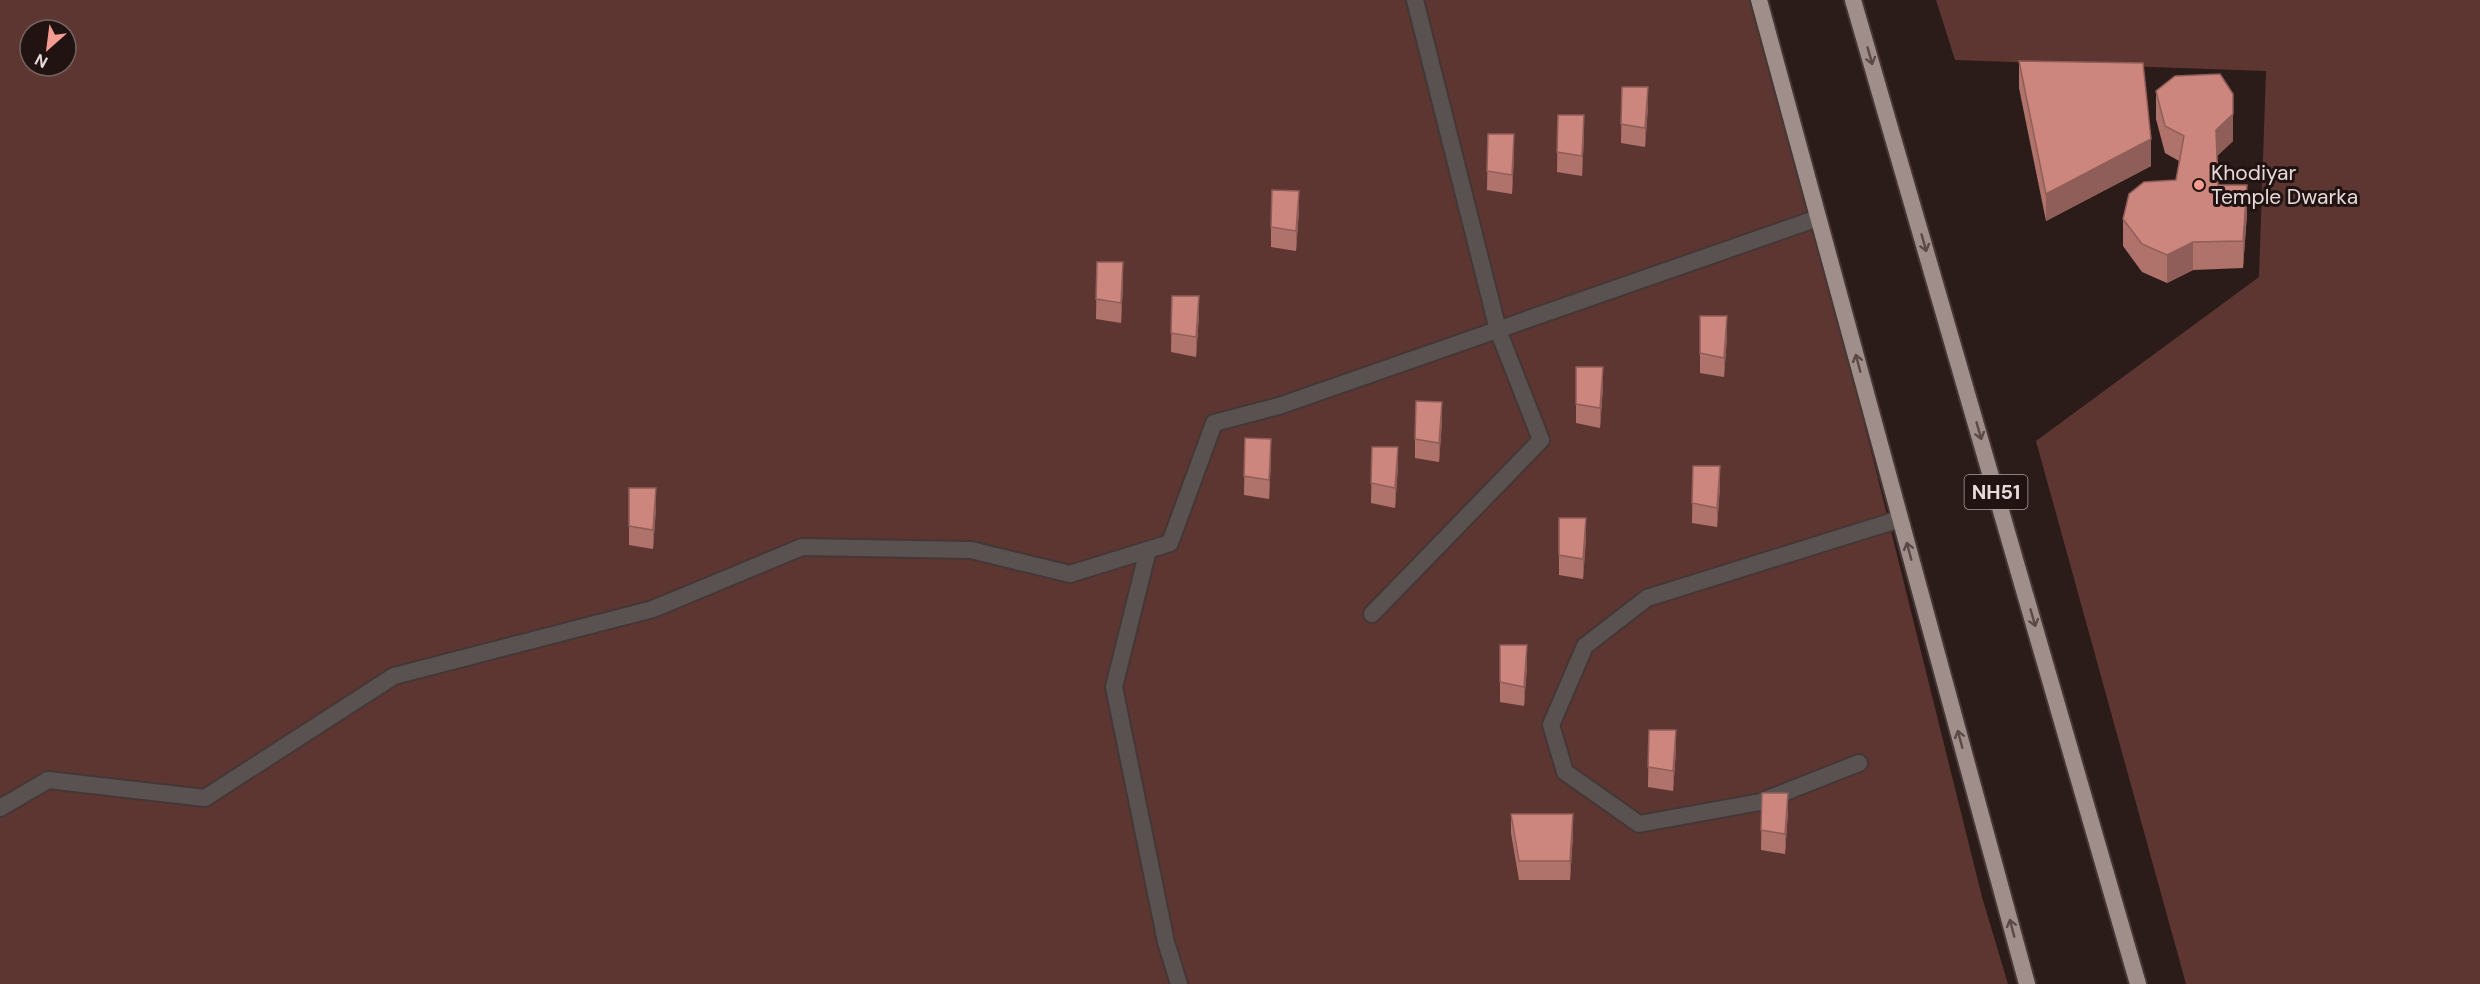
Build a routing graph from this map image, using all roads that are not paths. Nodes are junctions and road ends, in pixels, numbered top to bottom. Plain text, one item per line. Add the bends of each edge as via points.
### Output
1 (1415, 0) edge
2 (1759, 0) edge
3 (1853, 0) edge
4 (1818, 218) junction
5 (1498, 330) junction
6 (1900, 519) junction
7 (1148, 550) junction
8 (1372, 614) dead end
9 (1859, 763) dead end
10 (0, 808) edge
11 (1179, 984) edge
12 (2027, 984) edge
13 (2138, 984) edge

1 - 5 street
2 - 4 highway
3 -> 13 highway, NH51
4 - 5 street
6 -> 4 highway
5 - 7 street via 1279,406 1214,423 1170,543
5 - 8 street via 1541,440
6 - 9 street via 1647,598 1585,646 1551,725 1565,772 1639,824 1760,802
12 -> 6 highway
7 - 10 street via 1070,574 971,550 802,547 653,609 393,675 205,798 48,780
7 - 11 street via 1114,687 1166,942

